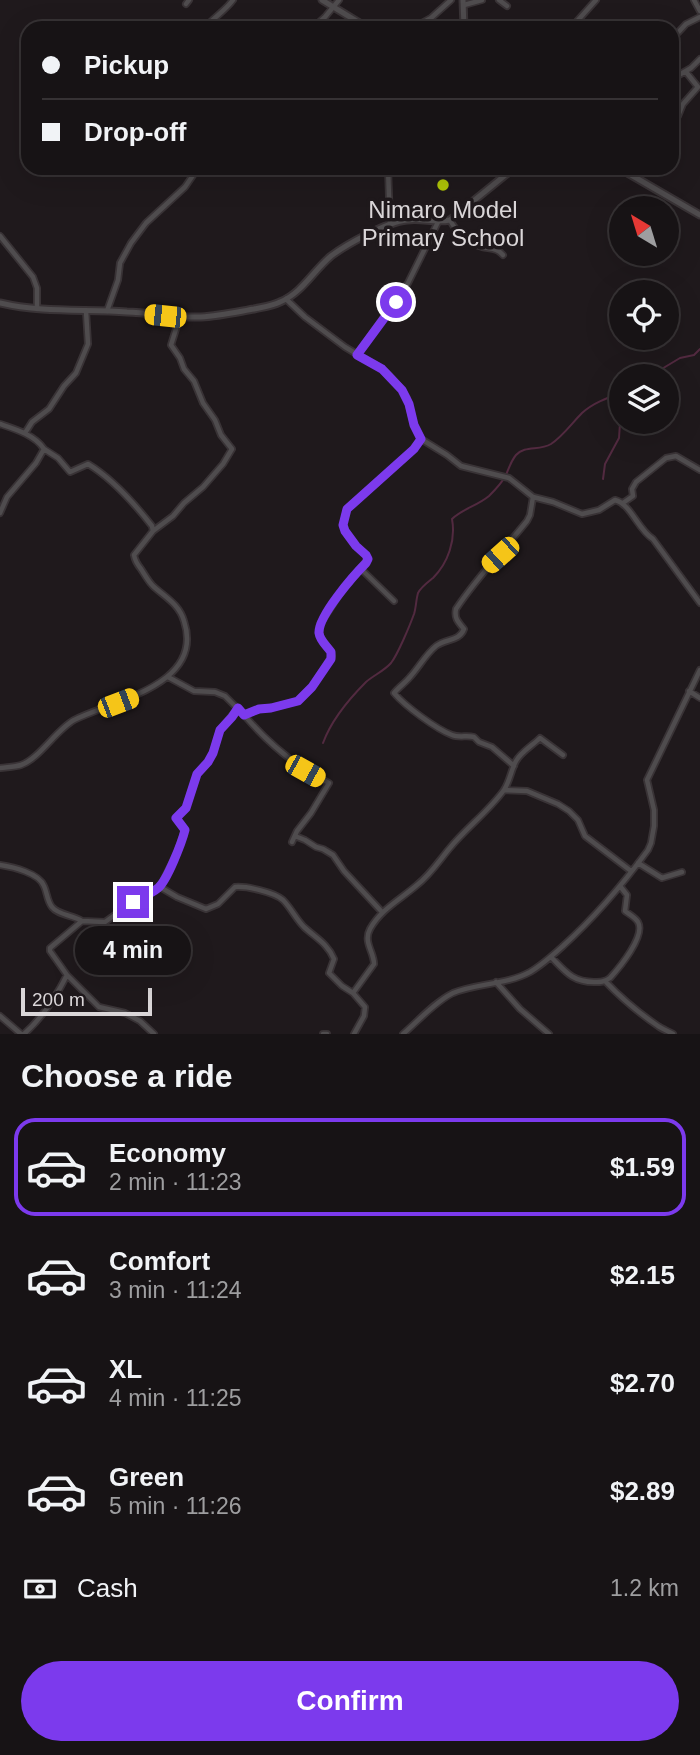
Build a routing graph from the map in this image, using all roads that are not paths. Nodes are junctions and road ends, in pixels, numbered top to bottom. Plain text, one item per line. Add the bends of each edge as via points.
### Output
1 (233, 0) edge
2 (322, 0) edge
3 (339, 0) edge
4 (451, 0) edge
5 (482, 0) edge
6 (499, 0) edge
7 (596, 0) edge
8 (694, 0) edge
9 (463, 3) edge
10 (507, 6) dead end
11 (333, 7) junction
12 (700, 11) edge
13 (700, 17) edge
14 (211, 21) edge
15 (320, 21) edge
16 (356, 21) edge
17 (426, 21) edge
18 (464, 21) edge
19 (577, 21) edge
20 (679, 31) edge
21 (700, 59) edge
22 (686, 72) junction
23 (679, 76) edge
24 (679, 114) edge
25 (193, 175) edge
26 (388, 175) edge
27 (505, 175) edge
28 (634, 176) edge
29 (700, 215) edge
30 (450, 220) junction
31 (438, 222) junction
32 (390, 225) junction
33 (0, 236) edge
34 (503, 256) dead end
35 (286, 299) junction
36 (0, 303) edge
37 (37, 309) junction
38 (107, 311) junction
39 (86, 312) junction
40 (180, 316) junction
41 (357, 355) junction
42 (0, 424) edge
43 (25, 433) junction
44 (421, 439) junction
45 (44, 449) junction
46 (700, 470) edge
47 (533, 497) junction
48 (623, 503) junction
49 (0, 513) edge
50 (153, 531) junction
51 (361, 569) junction
52 (394, 601) dead end
53 (700, 603) edge
54 (700, 670) edge
55 (168, 677) junction
56 (689, 691) junction
57 (700, 698) edge
58 (238, 708) junction
59 (244, 715) junction
60 (563, 755) dead end
61 (515, 766) junction
62 (0, 768) edge
63 (504, 790) junction
64 (638, 863) junction
65 (0, 865) edge
66 (631, 871) junction
67 (682, 872) dead end
68 (620, 886) junction
69 (160, 887) junction
70 (382, 912) junction
71 (82, 920) junction
72 (551, 957) junction
73 (67, 975) junction
74 (605, 981) junction
75 (496, 982) junction
76 (353, 993) junction
77 (0, 1016) edge
78 (23, 1034) edge
79 (154, 1034) edge
80 (354, 1034) edge
81 (403, 1034) edge
82 (549, 1034) edge
83 (673, 1034) edge

1 - 14 street
2 - 11 street
3 - 11 street
4 - 17 street
5 - 9 street
6 - 10 street
7 - 19 street
8 - 12 street
9 - 18 street
11 - 15 street
11 - 16 street
13 - 20 street
21 - 22 street
22 - 23 street
22 - 24 street via 698,86
25 - 38 street via 139,230 120,263
26 - 32 street
27 - 30 street
28 - 29 street
30 - 31 street
30 - 34 street via 469,242 498,250
31 - 32 street via 410,219
31 - 41 street via 408,284
32 - 35 street via 332,255
33 - 37 street via 33,277
35 - 40 street via 238,312
35 - 41 street
36 - 37 street
37 - 39 street
38 - 39 street
38 - 40 street
39 - 43 street via 88,344 76,373
40 - 50 street via 170,345 232,449 208,481
41 - 44 street via 382,369 402,390
42 - 43 street
43 - 45 street
44 - 47 street via 461,466 509,478
44 - 51 street via 347,509 345,531 368,559
45 - 49 street
45 - 50 street via 70,472 88,464 107,477
46 - 48 street via 676,456 666,458 636,482 633,496
47 - 48 street via 582,514 615,500
47 - 61 street via 527,521 456,609 462,634 437,645 394,693 445,732 474,737
48 - 53 street
50 - 55 street via 138,548 135,560 147,579 173,602 187,632 186,651
51 - 52 street
51 - 59 street via 320,624 321,639 332,656 312,687 298,701
54 - 56 street
55 - 58 street via 194,691 220,693
55 - 62 street via 71,722 24,764
56 - 57 street
56 - 64 street via 647,780 654,826 651,843
58 - 59 street
58 - 69 street via 220,730 213,753 197,774 186,808 176,818 185,830
59 - 70 street via 289,759 329,783 293,839 305,840 333,855
60 - 61 street via 541,738
61 - 63 street
63 - 66 street via 527,791 569,811 585,836
63 - 70 street via 427,877
64 - 66 street
64 - 67 street via 662,878
65 - 71 street via 39,878 53,909
66 - 68 street
68 - 72 street
68 - 74 street via 627,895 625,911 640,929 634,946
69 - 71 street via 105,922
69 - 76 street via 206,909 234,887 279,897 324,942 334,959 328,973
70 - 76 street via 369,932 374,964
71 - 73 street via 49,949
72 - 74 street via 576,980
72 - 75 street via 523,975
73 - 78 street via 47,1009
73 - 79 street via 99,1007 125,1013
74 - 83 street
75 - 81 street via 455,992
75 - 82 street
76 - 80 street via 365,1007
77 - 78 street

